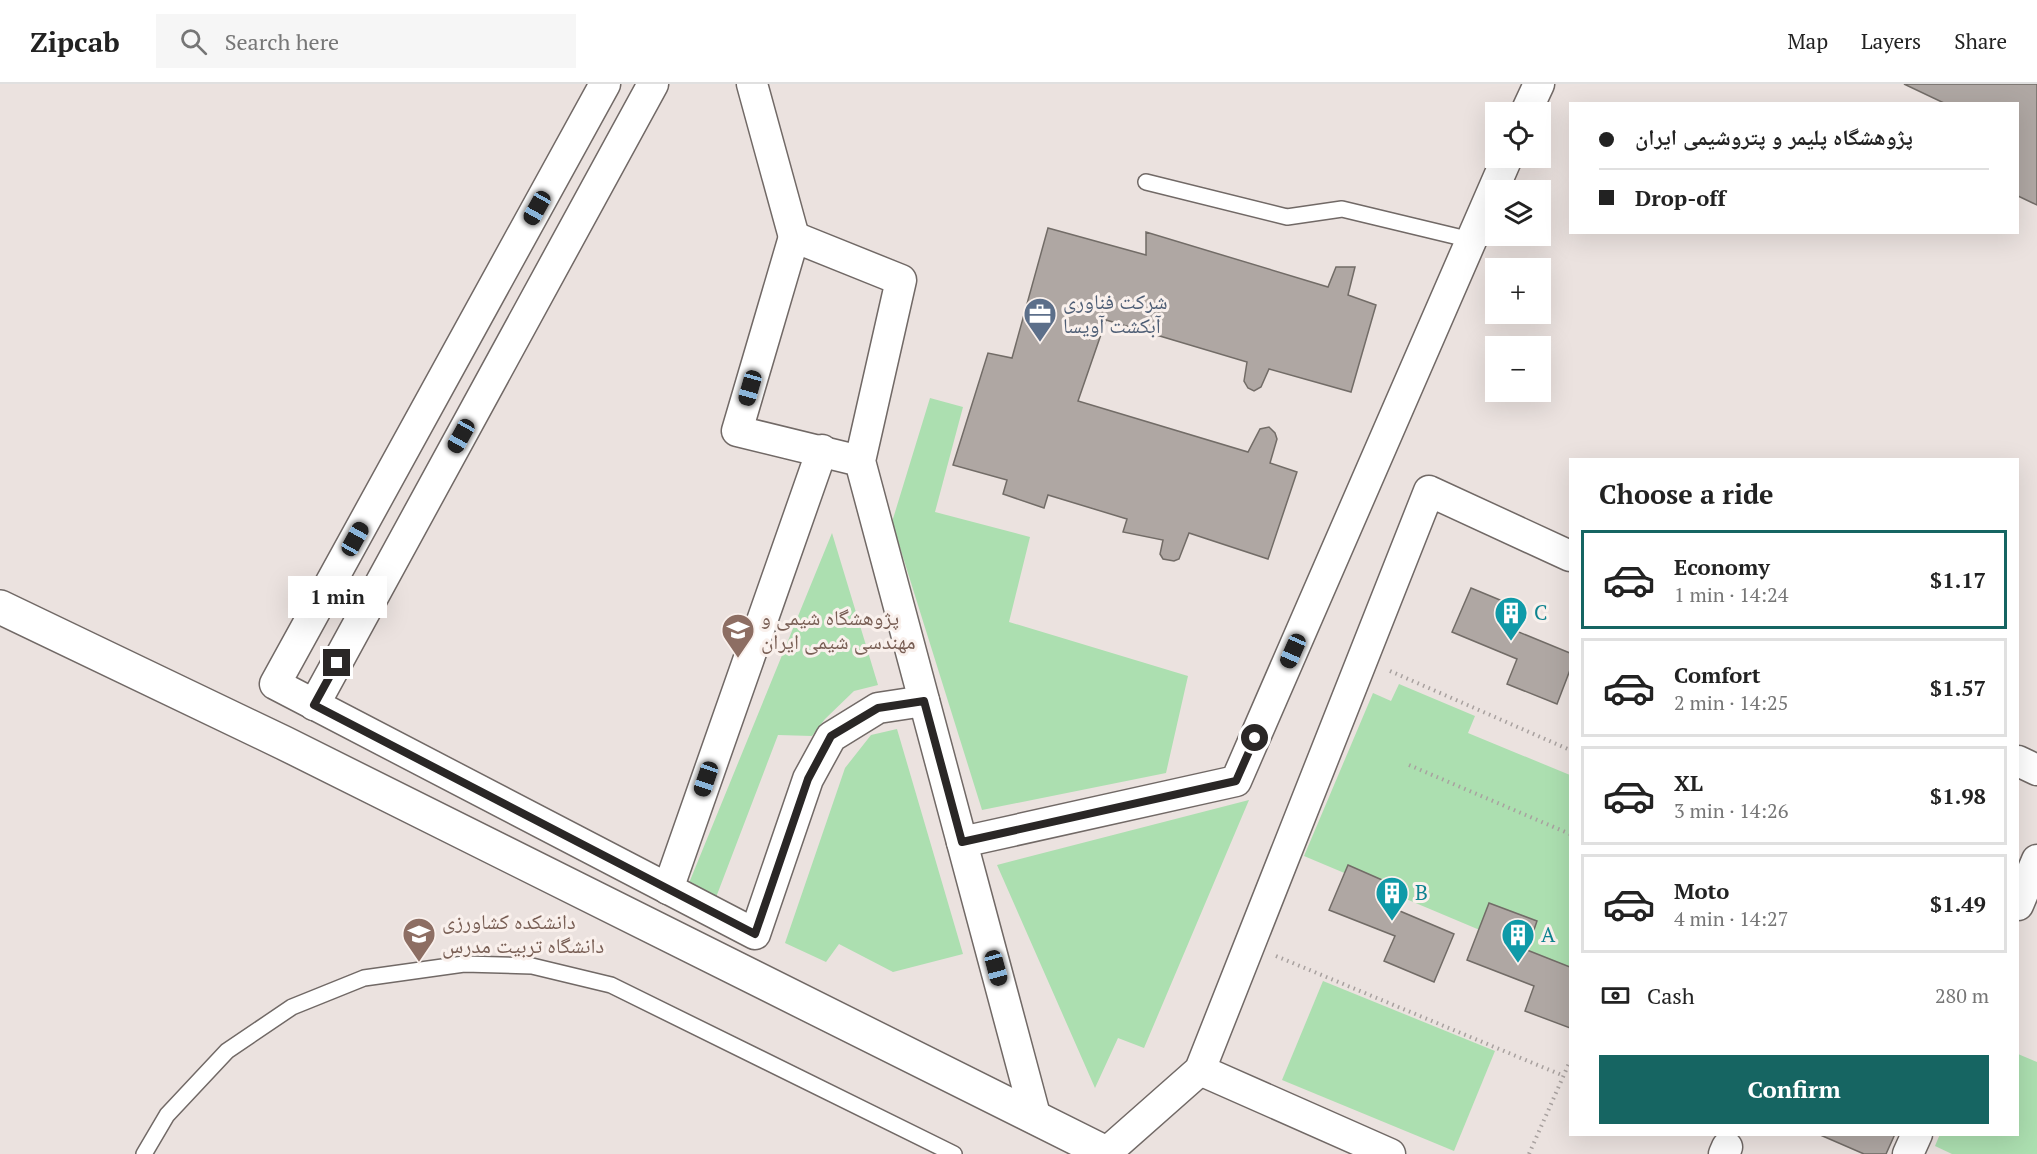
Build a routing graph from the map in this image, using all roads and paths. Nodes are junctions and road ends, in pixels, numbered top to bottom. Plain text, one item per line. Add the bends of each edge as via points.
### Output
1 (605, 84) edge
2 (653, 84) edge
3 (752, 84) edge
4 (1539, 84) edge
5 (1531, 102) edge
6 (1503, 168) edge
7 (1146, 182) dead end
8 (794, 237) junction
9 (1471, 240) junction
10 (822, 450) junction
11 (860, 461) junction
12 (1569, 556) edge
13 (0, 607) edge
14 (1362, 659) junction
15 (924, 701) junction
16 (314, 705) junction
17 (1569, 750) edge
18 (2019, 761) edge
19 (1409, 765) dead end
20 (2037, 770) edge
21 (1569, 834) edge
22 (962, 842) junction
23 (2037, 860) edge
24 (668, 889) junction
25 (2019, 903) edge
26 (1250, 945) junction
27 (1569, 1063) edge
28 (1200, 1070) junction
29 (1563, 1077) junction
30 (1036, 1119) junction
31 (1916, 1136) edge
32 (1107, 1153) edge
33 (144, 1154) edge
34 (954, 1154) edge
35 (1390, 1154) edge
36 (1529, 1154) edge
37 (1908, 1154) edge

1 - 16 street via 275,684
2 - 16 street
3 - 8 street
4 - 5 street
6 - 9 street
7 - 9 lane via 1287,217 1342,209
8 - 10 street via 737,431
8 - 11 street via 902,280
9 - 22 street via 1236,781
10 - 11 street
10 - 24 street
11 - 15 street
12 - 14 street via 1429,491
13 - 30 street
14 - 17 path
14 - 26 street
15 - 22 street
15 - 24 street via 878,708 831,736 808,779 755,934
16 - 24 street
18 - 20 street
19 - 21 path
22 - 30 street
23 - 25 street
26 - 28 street
26 - 29 path
27 - 29 path
28 - 32 street
28 - 35 street
29 - 36 path
30 - 32 street
31 - 37 street
33 - 34 lane via 167,1115 227,1052 292,1007 364,978 464,964 532,966 611,985

